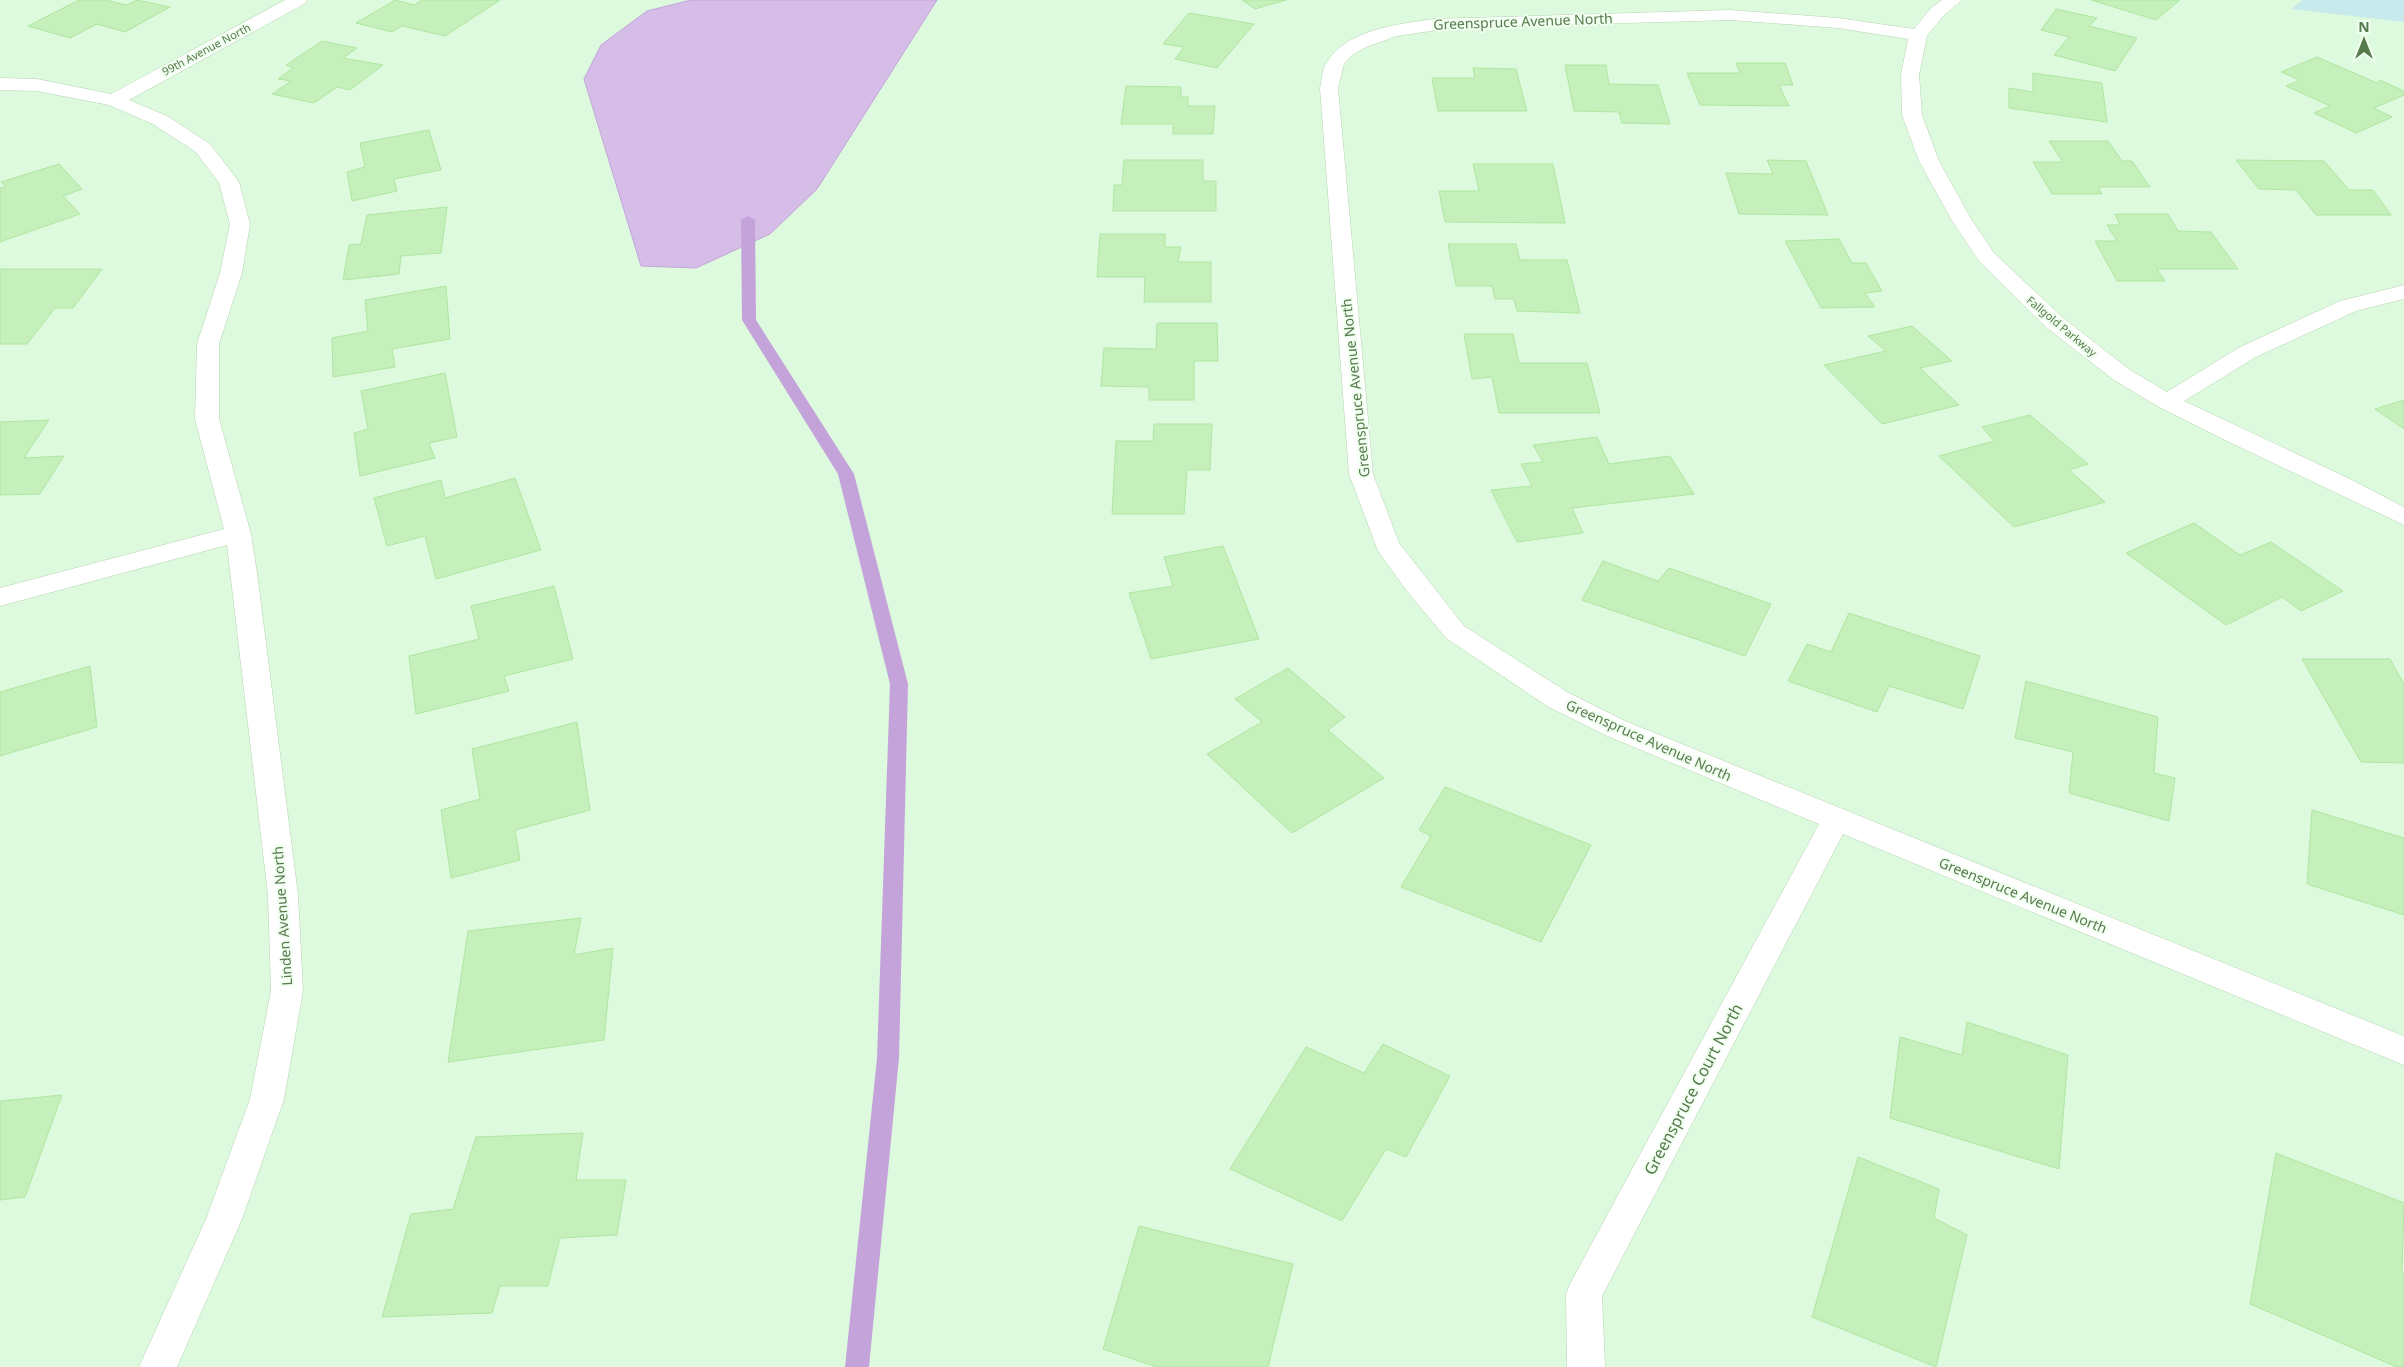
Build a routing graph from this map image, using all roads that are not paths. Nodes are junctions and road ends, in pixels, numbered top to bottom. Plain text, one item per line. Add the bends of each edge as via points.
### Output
1 (298, 0) edge
2 (1953, 0) edge
3 (1918, 35) junction
4 (0, 84) edge
5 (114, 100) junction
6 (2404, 292) edge
7 (2167, 402) junction
8 (2404, 517) edge
9 (238, 534) junction
10 (0, 597) edge
11 (1836, 819) junction
12 (2404, 1051) edge
13 (158, 1367) edge
14 (1586, 1367) edge

1 - 5 street, 99th Avenue North
2 - 3 street, Fallgold Parkway via 1937,12
3 - 7 street, Fallgold Parkway via 1910,75 1912,115 1929,161 1986,257 2054,322 2122,375
3 - 11 street, Greenspruce Avenue North via 1838,23 1730,15 1427,24 1370,39 1351,48 1336,61 1328,88 1361,474 1387,545 1455,632 1557,699 1615,728
4 - 5 street, Linden Avenue North via 37,85
5 - 9 street, Linden Avenue North via 160,120 203,148 228,182 240,224 231,273 208,344 207,418
6 - 7 street via 2348,306 2248,352
7 - 8 street, Fallgold Parkway
9 - 10 street
9 - 13 street, Linden Avenue North via 283,895 288,991 267,1099 224,1219
11 - 12 street, Greenspruce Avenue North
11 - 14 street, Greenspruce Court North via 1584,1294

